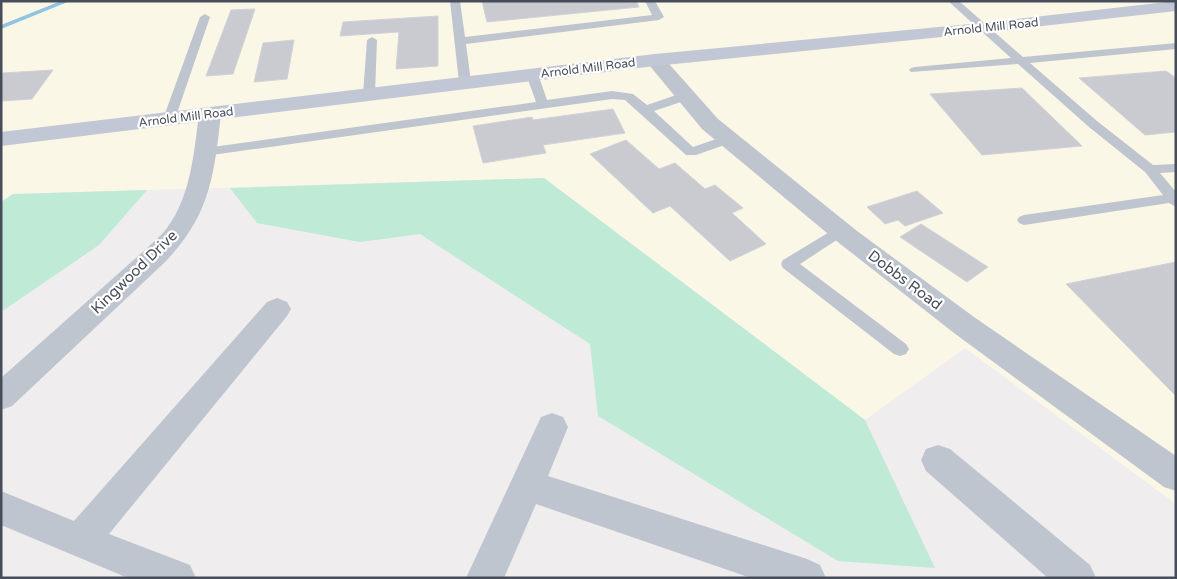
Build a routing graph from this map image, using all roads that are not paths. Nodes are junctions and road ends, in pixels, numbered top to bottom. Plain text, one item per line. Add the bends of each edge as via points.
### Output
1 (455, 1) edge
2 (650, 1) edge
3 (973, 1) edge
4 (954, 2) edge
5 (1176, 6) edge
6 (206, 17) dead end
7 (982, 28) junction
8 (372, 40) dead end
9 (460, 41) junction
10 (1176, 46) edge
11 (655, 60) junction
12 (1021, 62) junction
13 (915, 70) dead end
14 (532, 74) junction
15 (465, 82) junction
16 (369, 94) junction
17 (686, 96) junction
18 (543, 105) junction
19 (645, 110) junction
20 (210, 114) junction
21 (169, 119) junction
22 (1, 139) edge
23 (728, 139) junction
24 (205, 152) junction
25 (1150, 168) junction
26 (1176, 168) edge
27 (1174, 200) edge
28 (1024, 220) dead end
29 (841, 230) junction
30 (277, 309) dead end
31 (900, 349) dead end
32 (1, 397) edge
33 (552, 427) dead end
34 (938, 460) dead end
35 (1176, 476) edge
36 (527, 485) junction
37 (1, 508) edge
38 (80, 541) junction
39 (176, 578) edge
40 (485, 578) edge
41 (807, 578) edge
42 (1077, 578) edge

1 - 9 lane
2 - 9 lane via 659,17
3 - 4 lane
4 - 7 lane
5 - 7 main road, Arnold Mill Road
6 - 21 lane
7 - 11 main road, Arnold Mill Road
7 - 12 lane
8 - 16 lane
9 - 15 lane
10 - 12 lane
11 - 14 main road, Arnold Mill Road
11 - 17 street, Dobbs Road
12 - 13 lane
12 - 25 lane
14 - 15 main road, Arnold Mill Road
14 - 18 lane
15 - 16 main road, Arnold Mill Road
16 - 20 main road, Arnold Mill Road
17 - 19 lane
17 - 23 street, Dobbs Road
18 - 19 lane via 612,95 629,98
18 - 24 lane
19 - 23 lane via 692,152
20 - 21 main road, Arnold Mill Road
20 - 24 street, Kingwood Drive
21 - 22 main road, Arnold Mill Road
23 - 29 street, Dobbs Road
24 - 32 street, Kingwood Drive via 200,181 179,231
25 - 26 lane
25 - 27 lane
27 - 28 lane
29 - 31 lane via 789,264
29 - 35 street, Dobbs Road via 964,324
30 - 38 street
33 - 36 street
34 - 42 street
36 - 40 street
36 - 41 street
37 - 38 street
38 - 39 street

